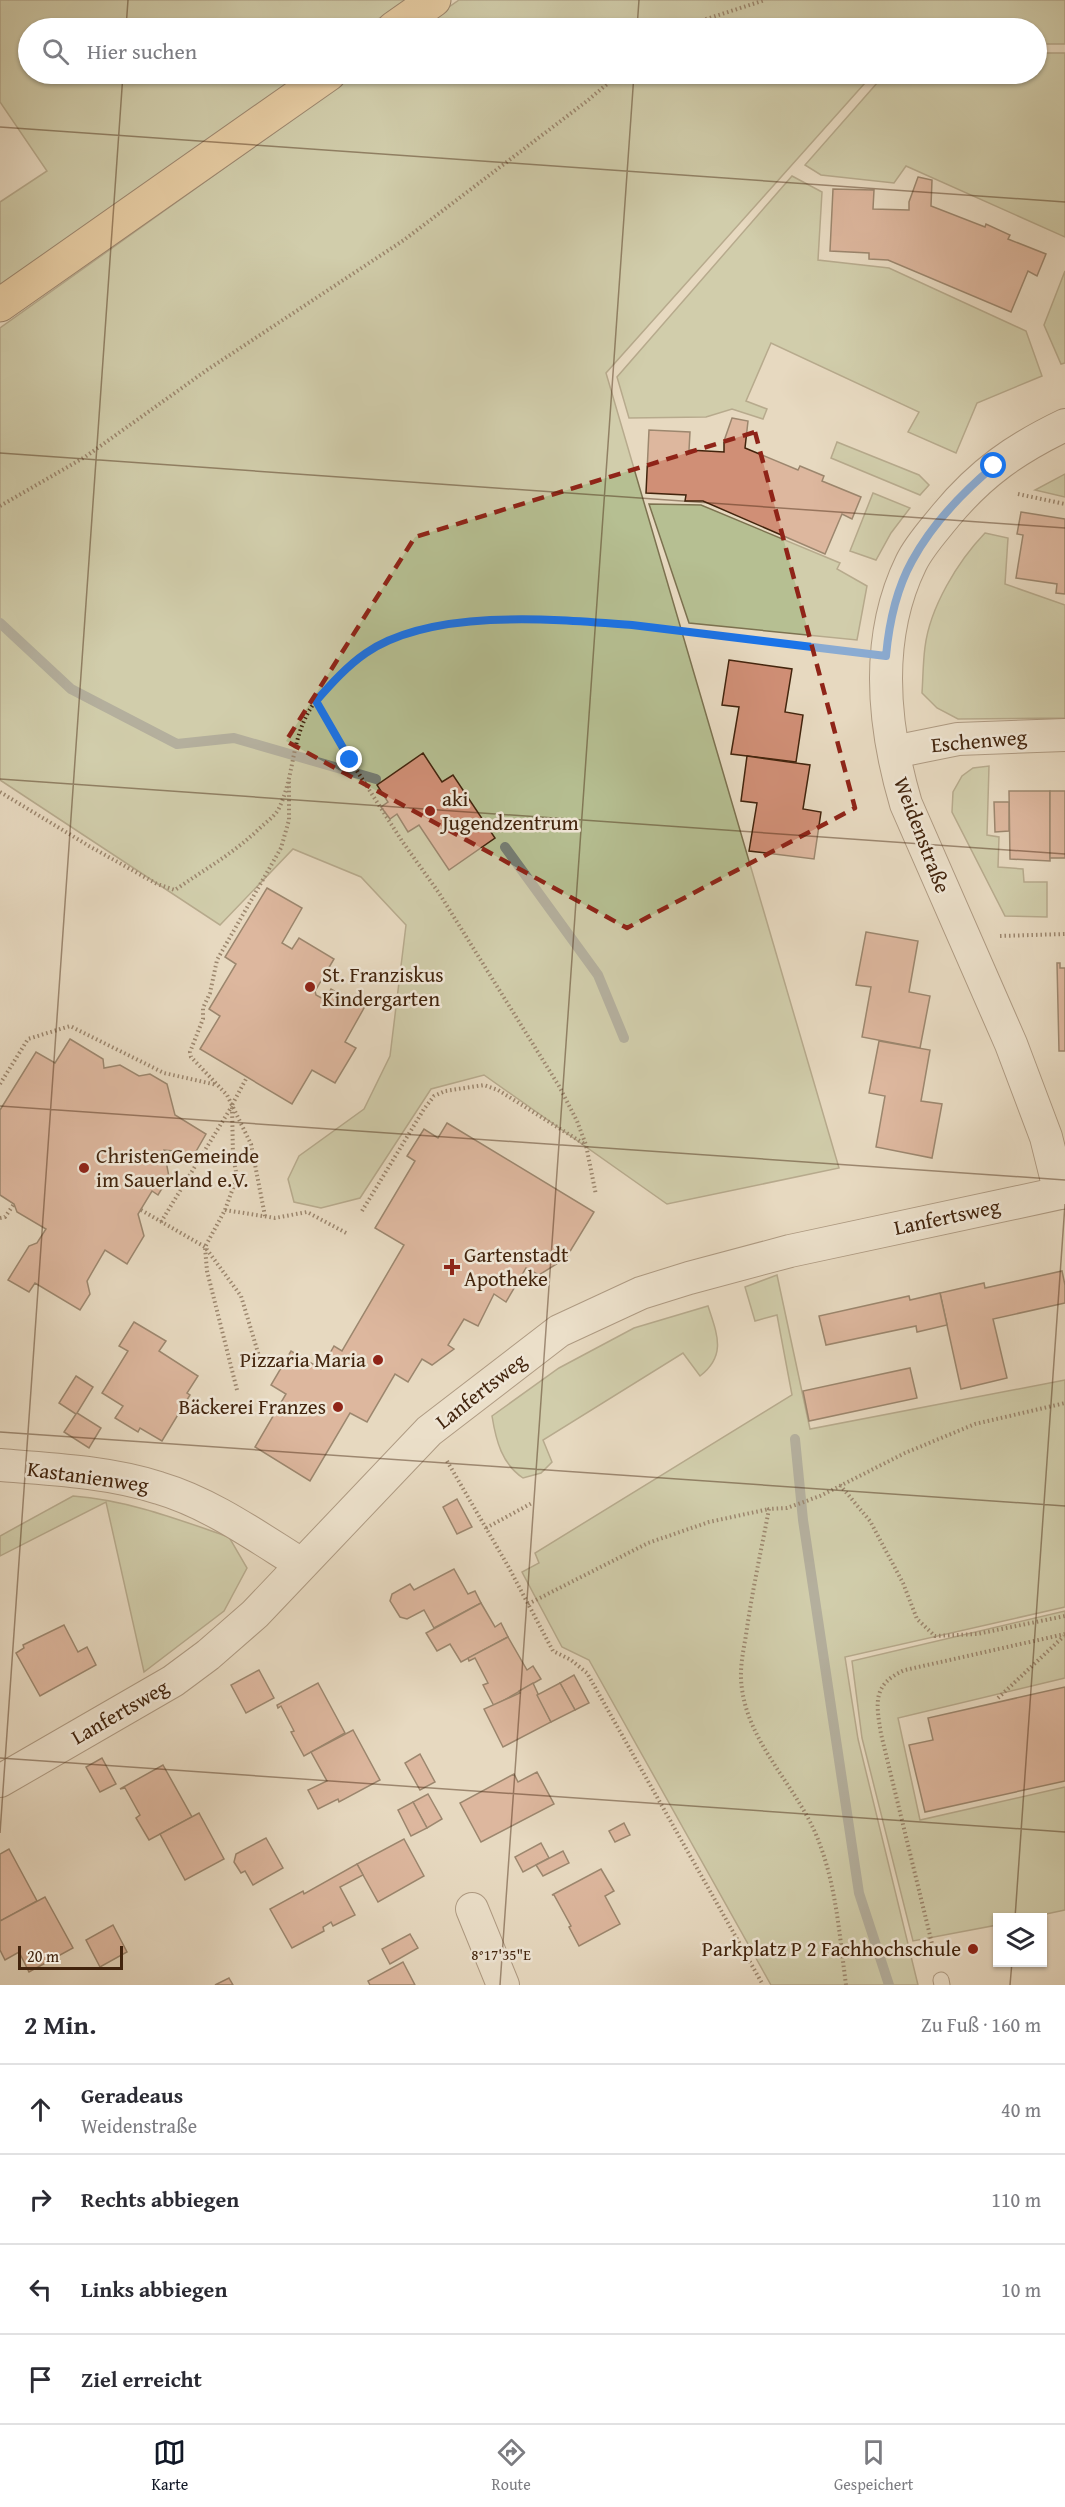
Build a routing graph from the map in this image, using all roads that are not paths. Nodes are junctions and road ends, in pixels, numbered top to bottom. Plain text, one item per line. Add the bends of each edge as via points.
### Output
1 (434, 0) edge
2 (408, 18) edge
3 (316, 84) edge
4 (0, 305) edge
5 (1065, 425) edge
6 (1065, 735) edge
7 (894, 752) junction
8 (1062, 1192) edge
9 (0, 1465) edge
10 (300, 1564) junction
11 (0, 1781) edge
12 (472, 1909) dead end
13 (503, 1985) edge

1 - 2 highway
3 - 4 highway
5 - 7 street, Weidenstraße via 994,466 973,484 912,561 898,593 886,656
6 - 7 street, Eschenweg via 958,739
7 - 8 street, Weidenstraße via 914,824 1011,1044
8 - 10 street, Lanfertsweg via 790,1251 689,1278 641,1293 559,1331 429,1431
9 - 10 street, Kastanienweg via 114,1478 161,1488 242,1527
10 - 11 street, Lanfertsweg via 237,1632 173,1681
12 - 13 street

